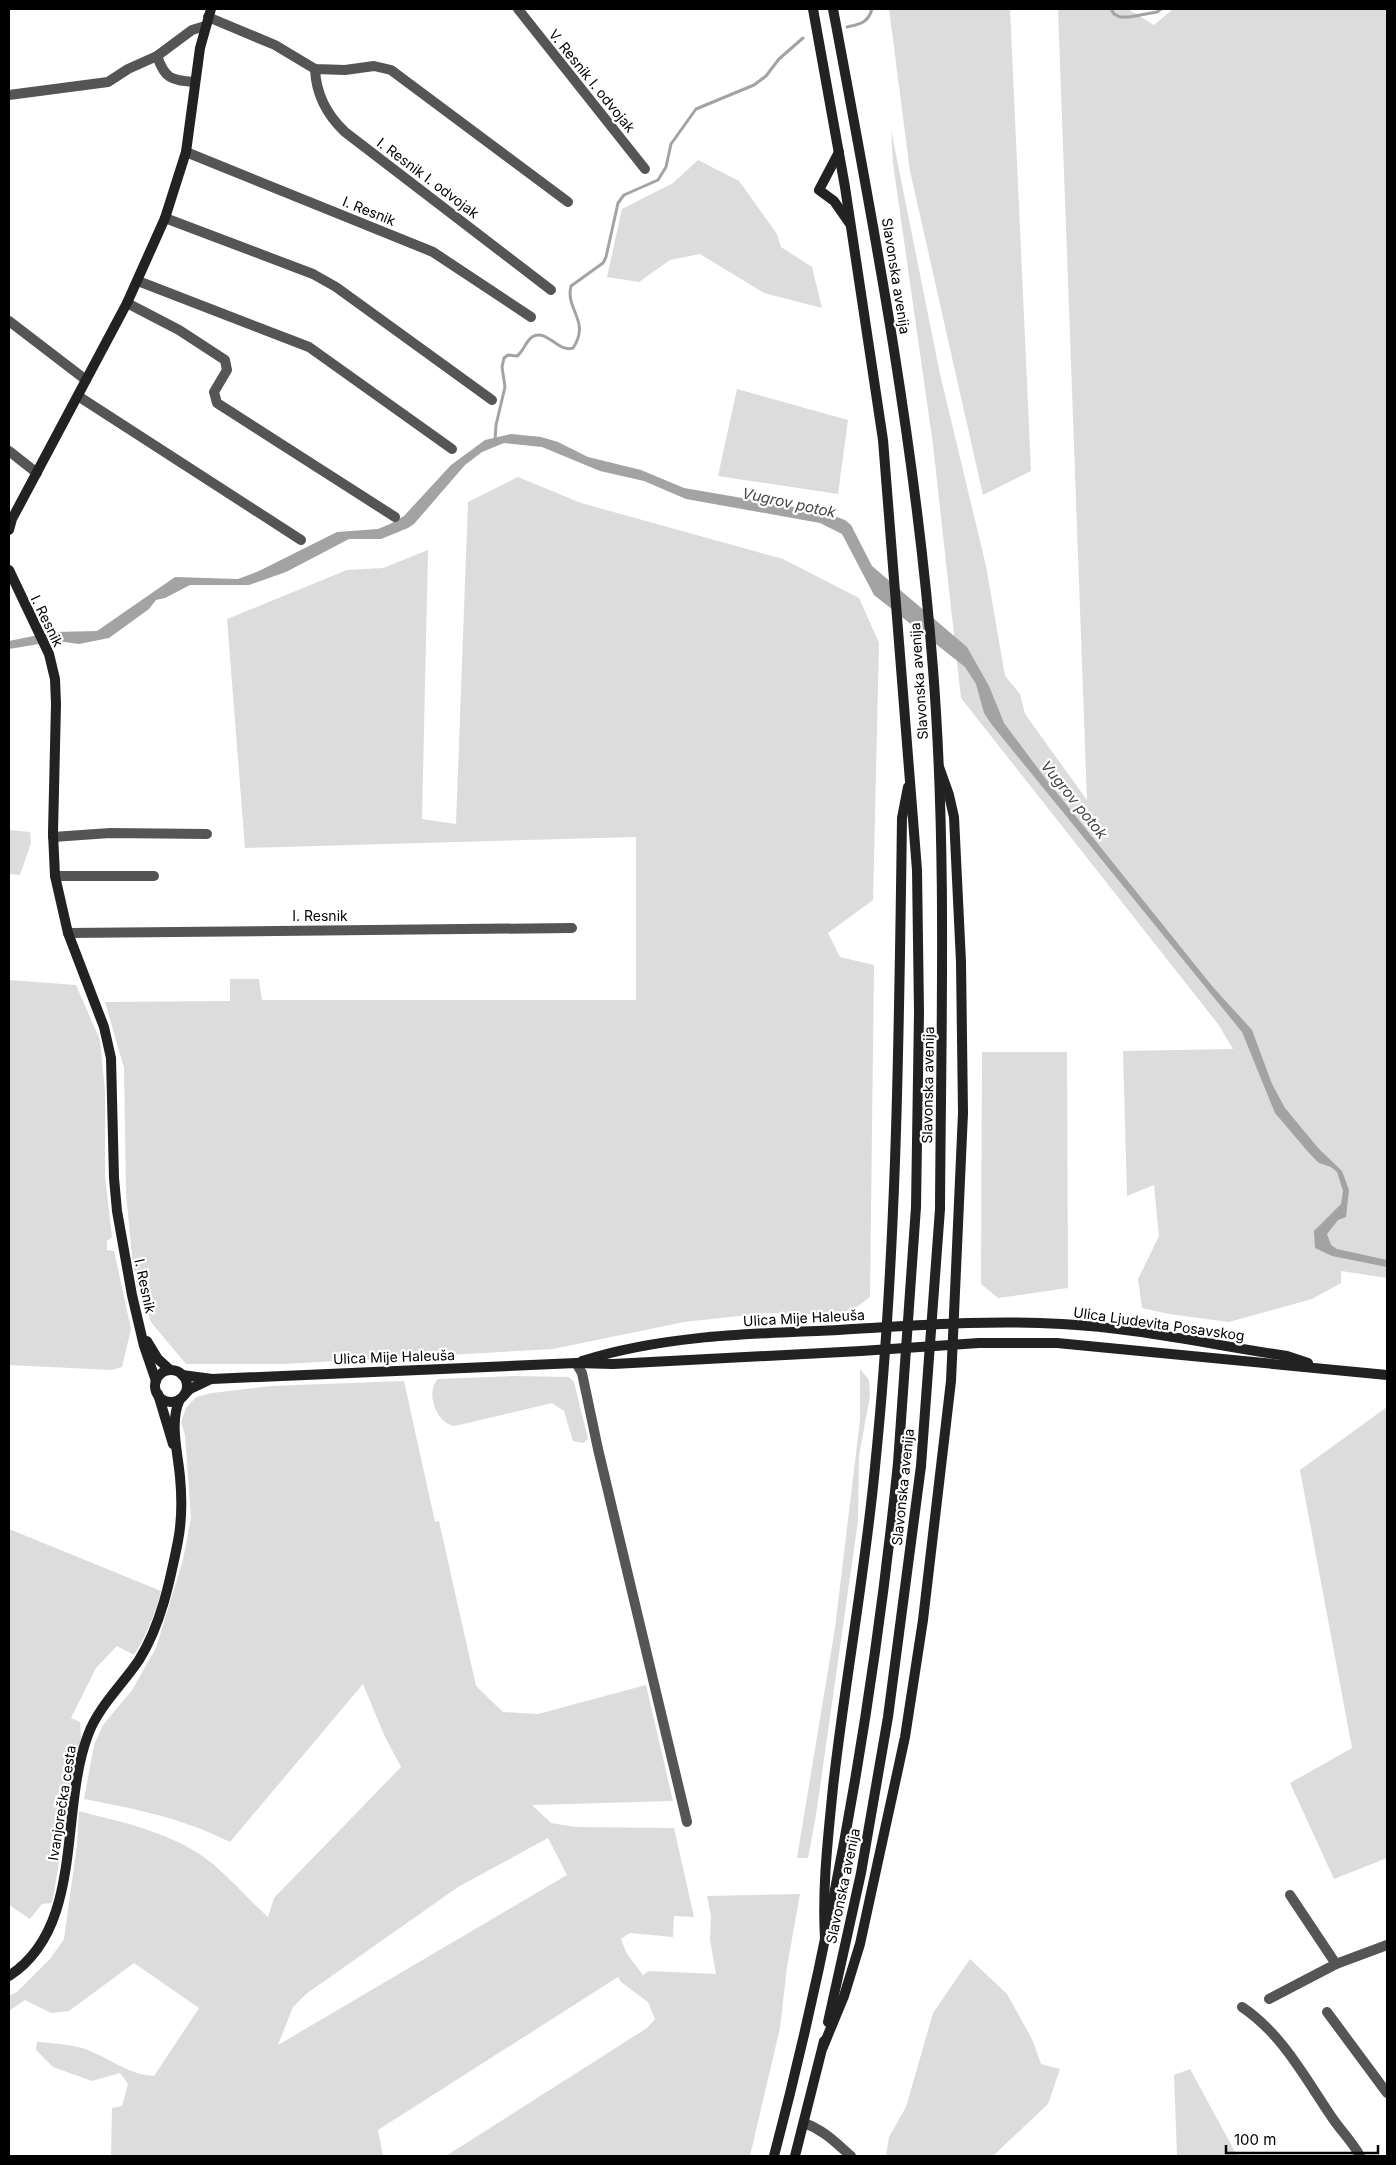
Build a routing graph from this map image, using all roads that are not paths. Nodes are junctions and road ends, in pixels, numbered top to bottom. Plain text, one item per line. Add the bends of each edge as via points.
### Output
1 (518, 9) edge
2 (813, 9) edge
3 (833, 9) edge
4 (208, 17) edge
5 (157, 56) junction
6 (315, 69) junction
7 (194, 82) junction
8 (9, 95) edge
9 (186, 152) junction
10 (839, 152) junction
11 (645, 169) dead end
12 (568, 202) dead end
13 (165, 218) junction
14 (851, 225) junction
15 (138, 280) junction
16 (551, 290) dead end
17 (127, 303) junction
18 (531, 317) dead end
19 (9, 321) edge
20 (86, 380) junction
21 (78, 396) junction
22 (492, 400) dead end
23 (452, 449) dead end
24 (9, 451) edge
25 (37, 473) junction
26 (395, 517) dead end
27 (9, 530) edge
28 (301, 540) dead end
29 (9, 570) edge
30 (938, 767) junction
31 (911, 776) junction
32 (206, 834) dead end
33 (53, 837) junction
34 (55, 876) junction
35 (154, 876) dead end
36 (572, 928) dead end
37 (68, 933) junction
38 (954, 1322) junction
39 (139, 1324) junction
40 (886, 1328) junction
41 (953, 1344) junction
42 (885, 1348) junction
43 (576, 1363) junction
44 (1328, 1369) junction
45 (170, 1370) junction
46 (182, 1375) junction
47 (1387, 1375) edge
48 (212, 1379) junction
49 (156, 1381) junction
50 (158, 1394) junction
51 (182, 1397) junction
52 (178, 1459) junction
53 (687, 1822) dead end
54 (1290, 1895) dead end
55 (825, 1939) junction
56 (1387, 1945) edge
57 (1336, 1964) junction
58 (9, 1976) edge
59 (1269, 1999) dead end
60 (1242, 2007) dead end
61 (1327, 2012) dead end
62 (822, 2047) junction
63 (1387, 2094) edge
64 (804, 2124) junction
65 (848, 2154) edge
66 (774, 2156) edge
67 (795, 2156) edge
68 (1360, 2156) edge

1 - 11 street, V. Resnik I. odvojak
2 - 10 main road, Slavonska avenija
3 - 30 main road, Slavonska avenija via 875,233 906,433 925,578
4 - 5 street
4 - 6 street via 275,45
4 - 7 main road
5 - 7 street via 162,71 168,76
5 - 8 street via 108,82
6 - 12 street via 345,70 374,66 391,70
6 - 16 street, I. Resnik I. odvojak via 315,83 332,120
7 - 9 main road
9 - 13 main road
9 - 18 street, I. Resnik via 433,252
10 - 14 main road, Slavonska avenija
10 - 14 main road via 819,190 834,201
13 - 15 main road
13 - 22 street via 328,282
14 - 31 main road, Slavonska avenija via 883,440
15 - 17 main road
15 - 23 street via 309,347
17 - 20 main road
17 - 26 street via 179,330 224,360 227,370 214,392 217,403
19 - 20 street
20 - 21 main road
21 - 25 main road
21 - 28 street
24 - 25 street
25 - 27 main road via 12,518
29 - 33 main road, I. Resnik via 49,654 56,704
30 - 38 main road via 954,818 961,962 962,1113
30 - 62 main road, Slavonska avenija, bridge via 943,992 940,1209 921,1466 888,1717 861,1873
31 - 40 main road via 902,818 898,1090
31 - 55 main road, Slavonska avenija, bridge via 917,870 919,1012 916,1206 898,1463 867,1713
32 - 33 street via 110,833
33 - 34 main road, I. Resnik
34 - 35 street
34 - 37 main road, I. Resnik
36 - 37 street, I. Resnik
37 - 39 main road, I. Resnik via 104,1027 111,1058 117,1211
38 - 40 main road, Ulica Ljudevita Posavskog
38 - 41 main road
38 - 44 main road, Ulica Ljudevita Posavskog via 1064,1324 1138,1332 1287,1356
39 - 45 main road, I. Resnik via 154,1353
39 - 49 main road, I. Resnik
40 - 42 main road
40 - 43 main road, Ulica Mije Haleuša via 673,1340
41 - 42 main road, Ulica Ljudevita Posavskog
41 - 44 main road, Ulica Ljudevita Posavskog via 1057,1344
41 - 62 main road via 923,1620 905,1737 860,1944 844,1996
42 - 43 main road, Ulica Mije Haleuša via 613,1364
42 - 55 main road via 875,1472 829,1826 824,1896
43 - 48 main road, Ulica Mije Haleuša
43 - 53 street via 582,1373
44 - 47 main road, Ulica Ljudevita Posavskog
45 - 46 main road
45 - 49 main road via 161,1373
46 - 48 main road, Ulica Mije Haleuša
46 - 51 main road via 186,1384
48 - 51 main road, Ulica Mije Haleuša via 190,1389
49 - 50 main road
50 - 51 main road via 170,1401
50 - 52 main road, Ivanjorečka cesta
51 - 52 main road, Ivanjorečka cesta via 175,1420
52 - 58 main road, Ivanjorečka cesta via 182,1495 179,1539 158,1620 142,1654 95,1719 87,1736 75,1787 61,1890 49,1932 30,1959
54 - 57 street
55 - 66 main road, Slavonska avenija
56 - 57 street
57 - 59 street
60 - 68 street via 1262,2020 1303,2070 1331,2117
61 - 63 street
62 - 64 main road, Slavonska avenija
64 - 65 street via 828,2135
64 - 67 main road, Slavonska avenija

